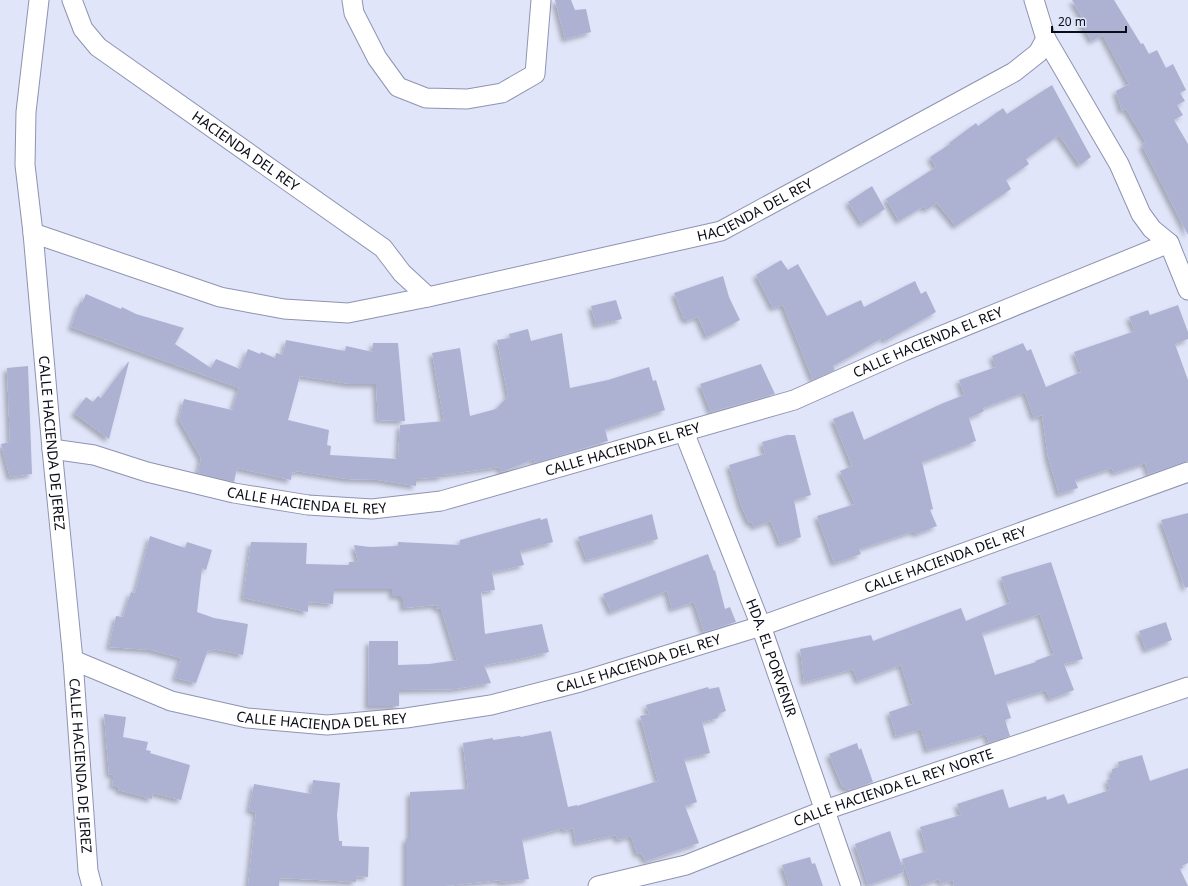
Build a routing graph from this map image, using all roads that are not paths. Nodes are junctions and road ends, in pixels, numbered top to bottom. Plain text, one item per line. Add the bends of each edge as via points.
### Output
1 (39, 0) edge
2 (72, 0) edge
3 (352, 0) edge
4 (540, 0) edge
5 (1034, 0) edge
6 (1046, 39) junction
7 (33, 233) junction
8 (1169, 243) junction
9 (1188, 290) edge
10 (428, 297) junction
11 (684, 432) junction
12 (52, 449) junction
13 (1188, 472) edge
14 (761, 626) junction
15 (73, 660) junction
16 (1188, 687) edge
17 (825, 810) junction
18 (92, 886) edge
19 (598, 886) edge
20 (851, 886) edge

1 - 7 street, CALLE HACIENDA DE JEREZ via 26,112 25,165
2 - 10 street, HACIENDA DEL REY via 83,29 98,47 383,248 402,273
3 - 4 street via 354,13 377,58 398,87 426,98 467,99 502,93 535,74
5 - 6 street
6 - 8 street via 1119,164 1141,214 1152,229
6 - 10 street, HACIENDA DEL REY via 1038,53 1014,72 722,231
7 - 10 street, HACIENDA DEL REY via 220,297 284,309 348,313
7 - 12 street, CALLE HACIENDA DE JEREZ
8 - 9 street
8 - 11 street, CALLE HACIENDA EL REY via 904,351 794,400
11 - 12 street, CALLE HACIENDA EL REY via 441,501 372,509 308,505 234,494 147,472 94,455
11 - 14 street, HDA. EL PORVENIR
12 - 15 street, CALLE HACIENDA DE JEREZ
13 - 14 street, CALLE HACIENDA DEL REY
14 - 15 street, CALLE HACIENDA DEL REY via 580,682 491,705 406,718 327,725 247,718 171,701
14 - 17 street, HDA. EL PORVENIR
15 - 18 street, CALLE HACIENDA DE JEREZ via 88,870
16 - 17 street, CALLE HACIENDA EL REY NORTE
17 - 19 street, CALLE HACIENDA EL REY NORTE via 686,866
17 - 20 street, HDA. EL PORVENIR

